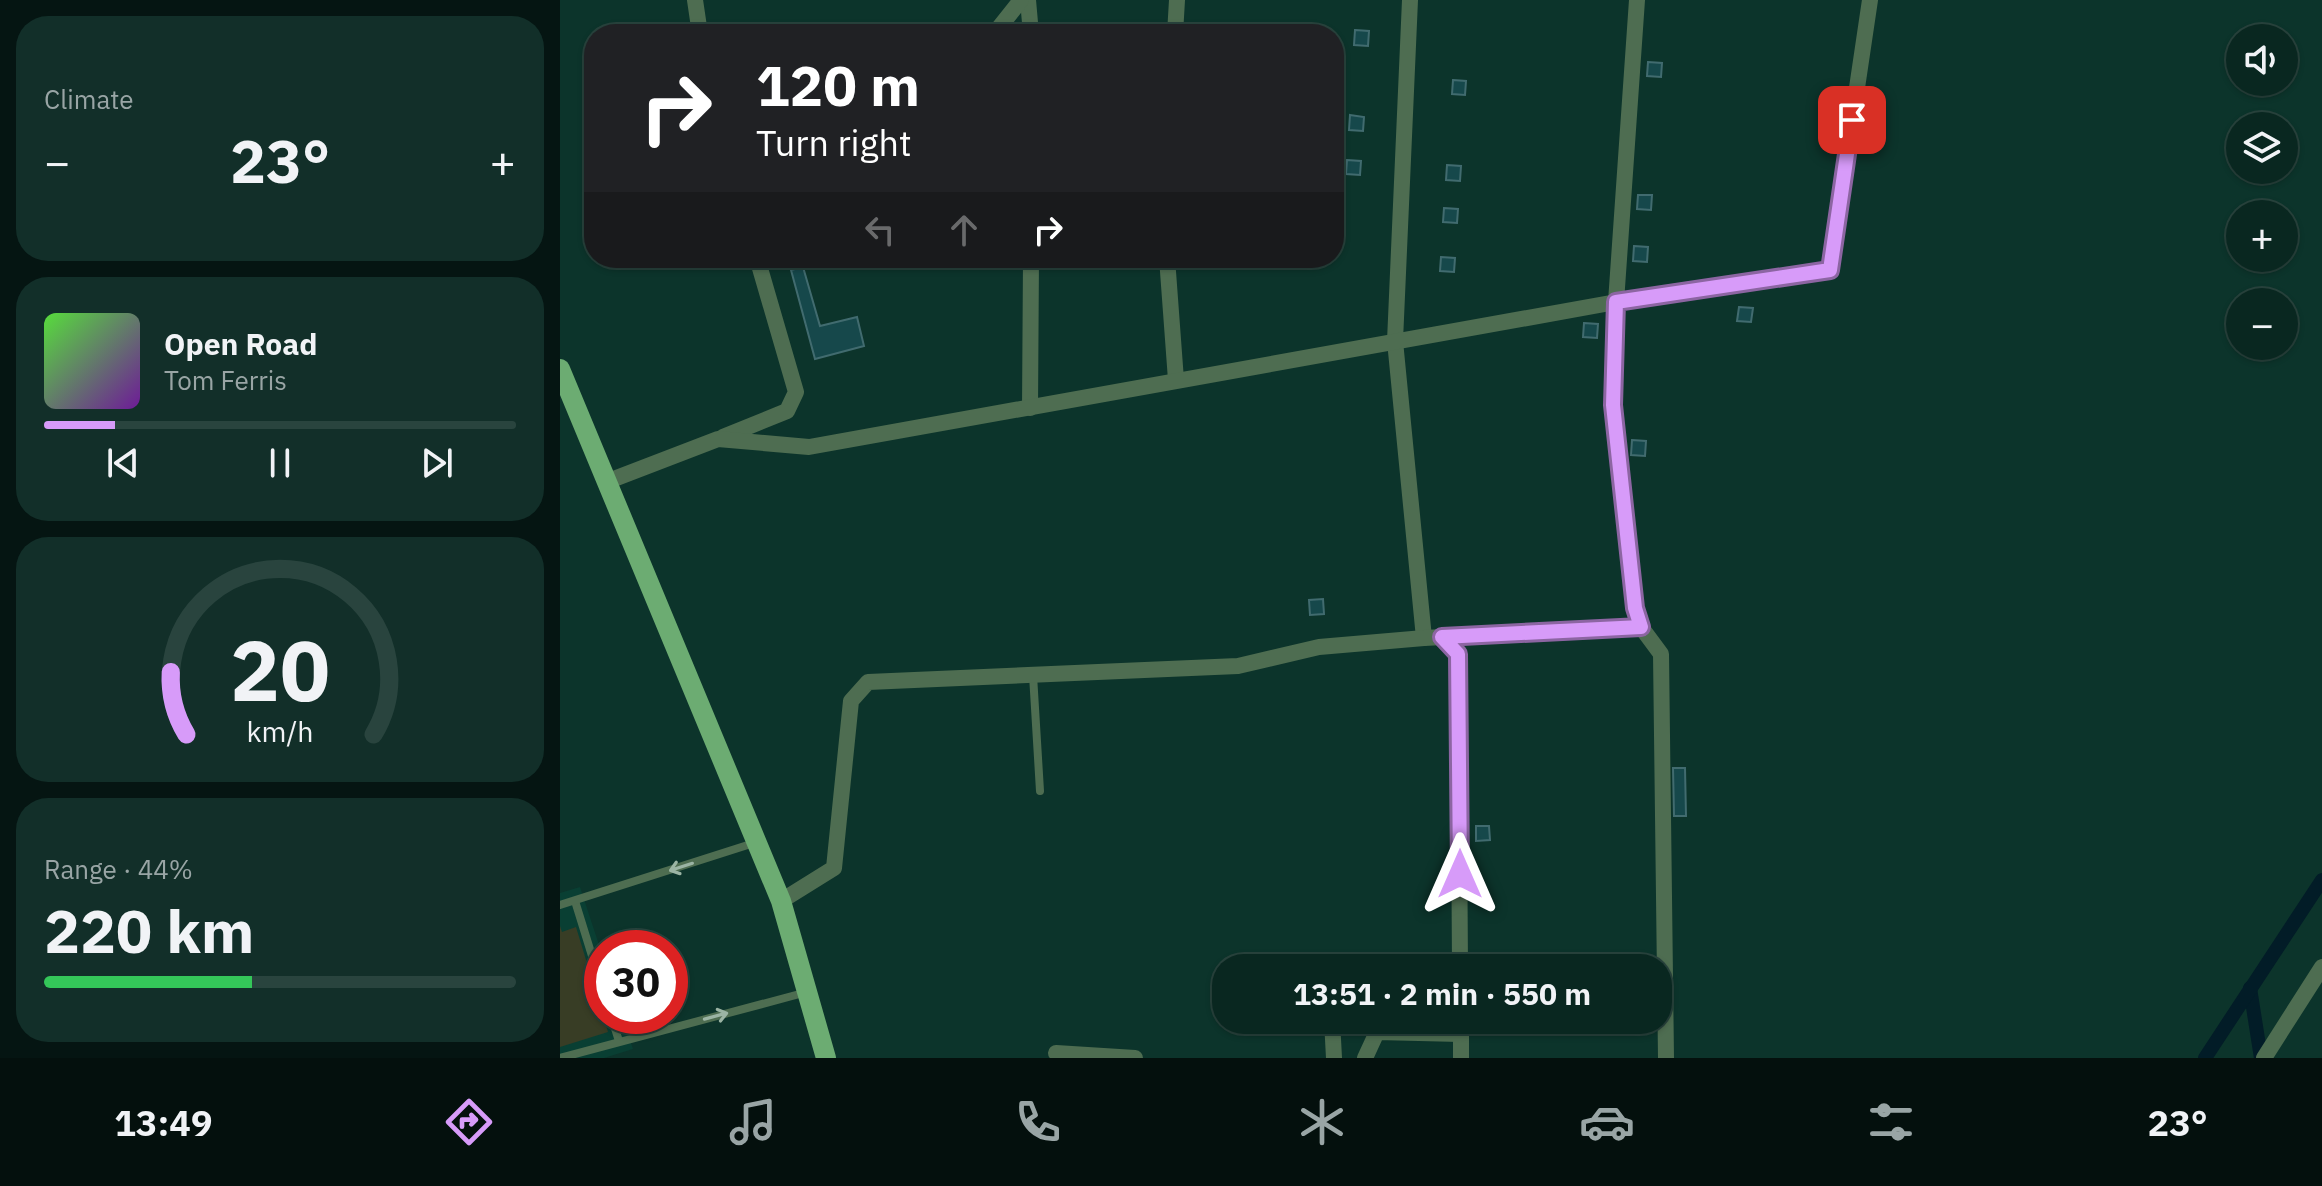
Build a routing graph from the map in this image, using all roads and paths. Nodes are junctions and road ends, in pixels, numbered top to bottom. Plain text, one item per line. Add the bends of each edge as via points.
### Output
1 (695, 0) edge
2 (1021, 0) edge
3 (1028, 0) edge
4 (1177, 0) edge
5 (1410, 0) edge
6 (1637, 0) edge
7 (1870, 0) edge
8 (699, 24) edge
9 (1002, 24) edge
10 (1030, 24) edge
11 (1176, 24) edge
12 (760, 268) edge
13 (1031, 268) edge
14 (1168, 268) edge
15 (1616, 302) junction
16 (1395, 341) junction
17 (560, 369) edge
18 (1176, 380) junction
19 (1030, 408) junction
20 (718, 439) junction
21 (606, 482) junction
22 (1641, 627) junction
23 (1442, 637) junction
24 (1424, 638) junction
25 (1033, 675) junction
26 (1040, 791) dead end
27 (755, 843) junction
28 (575, 901) junction
29 (781, 901) junction
30 (560, 905) edge
31 (584, 930) edge
32 (1460, 954) edge
33 (2322, 967) edge
34 (809, 992) junction
35 (617, 1034) edge
36 (1333, 1034) edge
37 (1376, 1034) edge
38 (1461, 1034) edge
39 (619, 1041) junction
40 (1056, 1053) dead end
41 (560, 1058) edge
42 (826, 1058) edge
43 (1135, 1058) edge
44 (1334, 1058) edge
45 (1365, 1058) edge
46 (1461, 1058) edge
47 (1666, 1058) edge
48 (2264, 1058) edge

1 - 8 street
2 - 9 street
3 - 10 street
4 - 11 street
5 - 16 street
6 - 15 street
7 - 15 street via 1830,270
12 - 20 street via 796,392 787,411
13 - 19 street
14 - 18 street
15 - 16 street
15 - 22 street via 1613,405
16 - 18 street
16 - 24 street
17 - 21 main road
18 - 19 street
19 - 20 street via 809,447
20 - 21 street
21 - 27 main road
22 - 23 street
22 - 47 street via 1661,654
23 - 24 street
23 - 32 street via 1458,654
24 - 25 street via 1319,647 1238,666
25 - 26 lane
25 - 29 street via 868,682 851,701 834,868
27 -> 28 lane
27 - 29 main road
28 - 30 lane
28 - 31 lane
29 - 34 main road
33 - 48 street
39 -> 34 lane
34 - 42 main road
35 - 39 lane
36 - 44 street
37 - 45 street
38 - 46 street
39 - 41 lane
40 - 43 street

